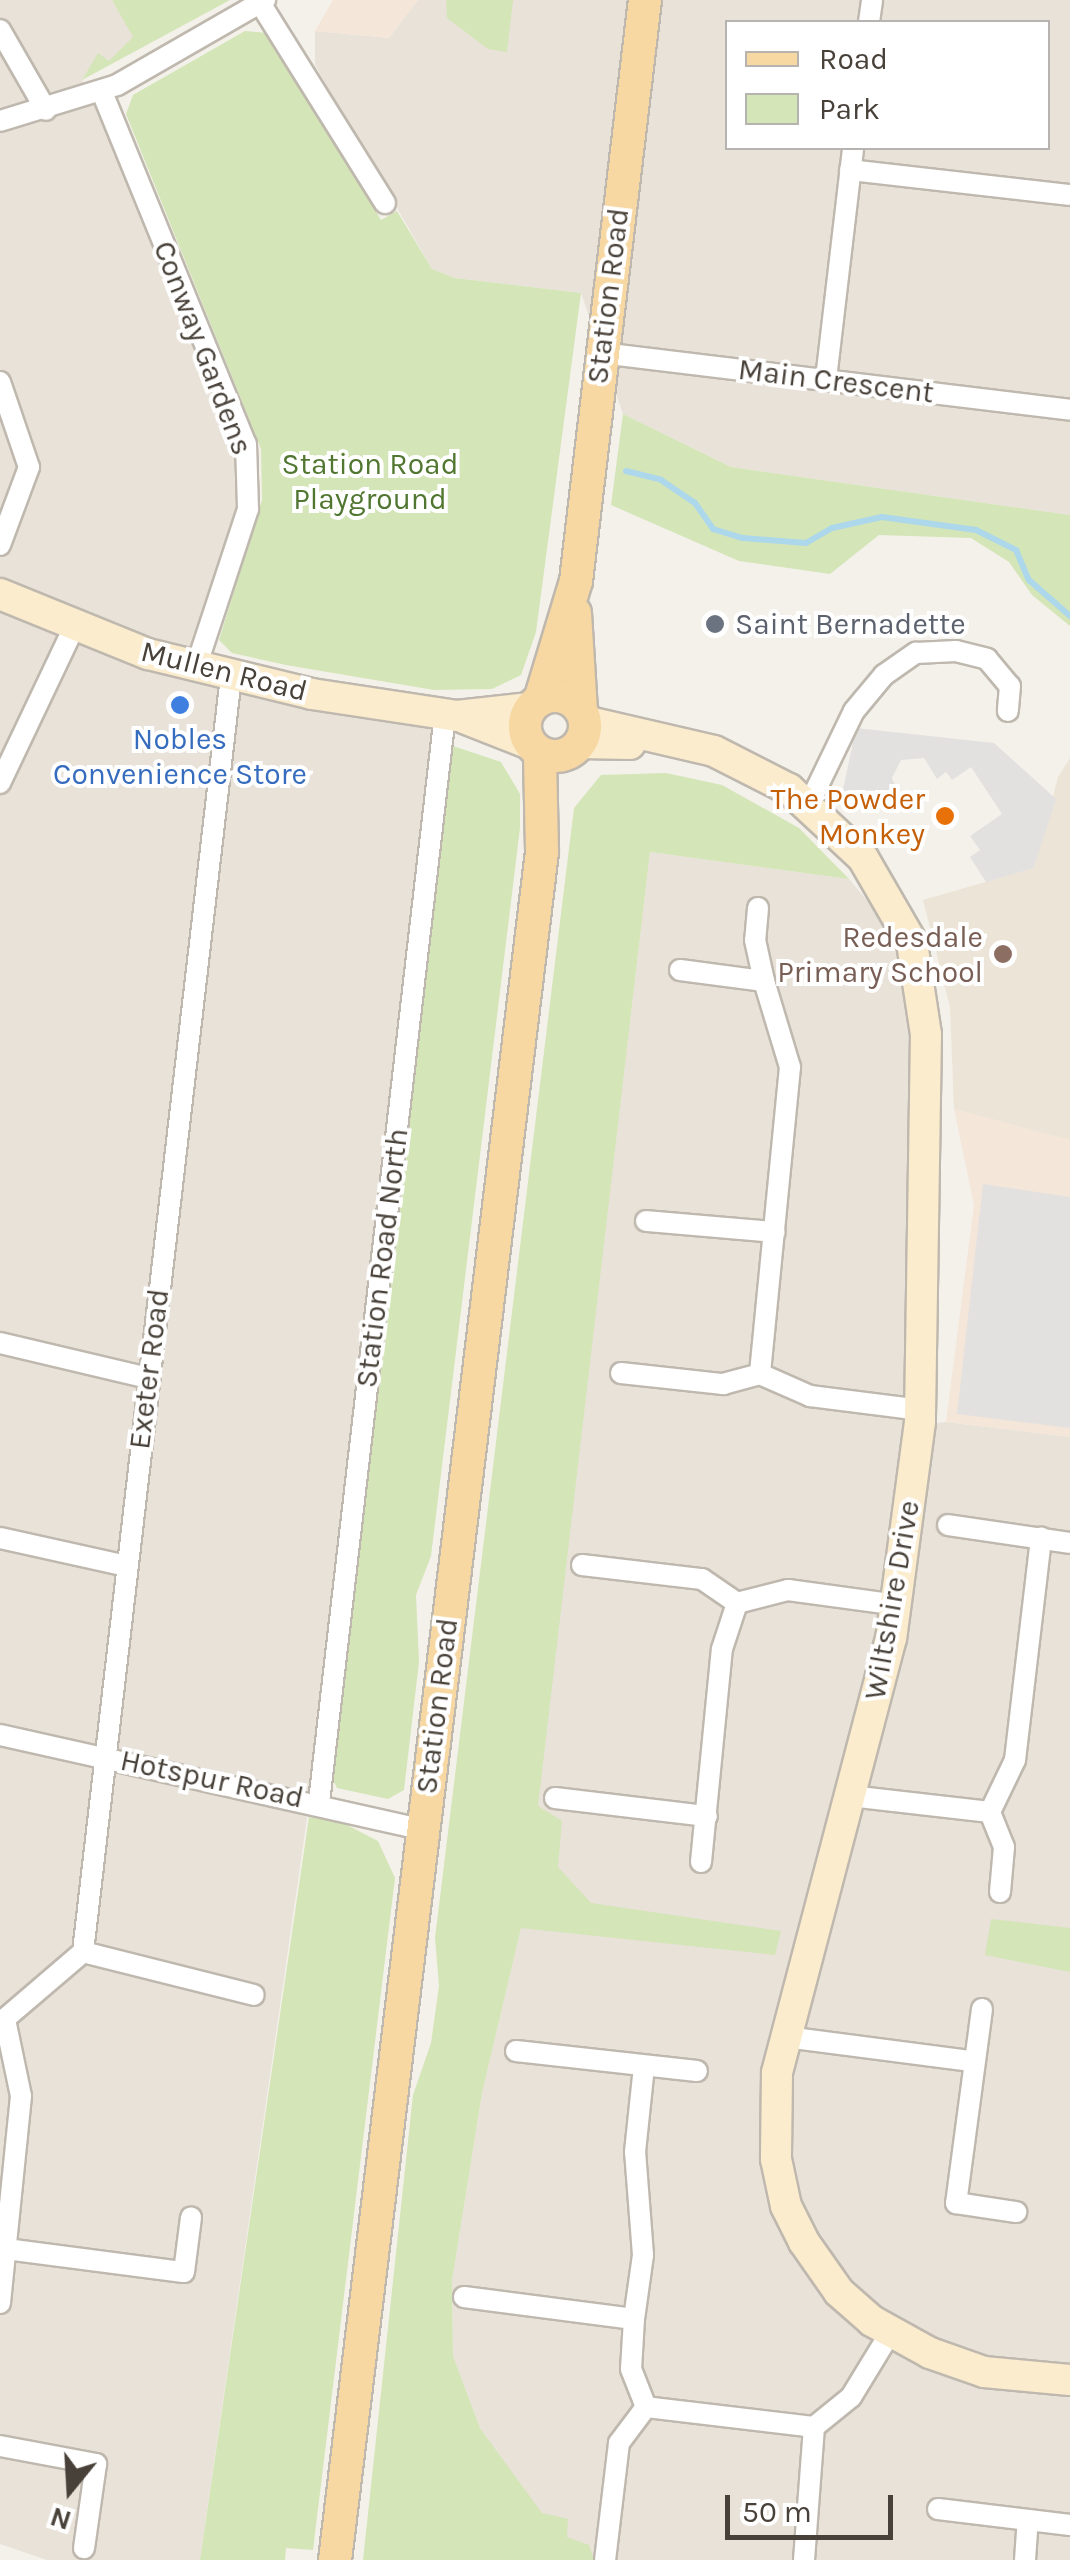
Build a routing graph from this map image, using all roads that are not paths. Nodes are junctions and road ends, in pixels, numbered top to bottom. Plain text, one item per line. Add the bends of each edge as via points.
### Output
1 (645, 0) edge
2 (263, 1) edge
3 (0, 30) edge
4 (102, 92) junction
5 (46, 110) junction
6 (0, 122) edge
7 (853, 150) edge
8 (850, 170) junction
9 (1070, 196) edge
10 (385, 203) dead end
11 (601, 352) junction
12 (826, 379) junction
13 (0, 382) edge
14 (1070, 410) edge
15 (0, 544) edge
16 (574, 593) junction
17 (0, 594) edge
18 (74, 628) junction
19 (196, 667) junction
20 (231, 676) junction
21 (535, 704) junction
22 (1008, 711) dead end
23 (451, 715) junction
24 (580, 732) junction
25 (535, 748) junction
26 (0, 783) edge
27 (809, 804) junction
28 (542, 852) junction
29 (758, 908) dead end
30 (680, 970) dead end
31 (764, 981) junction
32 (646, 1222) dead end
33 (775, 1232) junction
34 (0, 1343) edge
35 (621, 1373) dead end
36 (760, 1374) junction
37 (148, 1378) junction
38 (921, 1410) junction
39 (948, 1525) dead end
40 (0, 1538) edge
41 (1041, 1538) junction
42 (1070, 1542) edge
43 (582, 1565) dead end
44 (126, 1566) junction
45 (737, 1603) junction
46 (897, 1604) junction
47 (0, 1735) edge
48 (107, 1756) junction
49 (850, 1796) junction
50 (555, 1798) dead end
51 (318, 1802) junction
52 (990, 1812) junction
53 (707, 1816) junction
54 (422, 1829) junction
55 (702, 1862) dead end
56 (1000, 1892) dead end
57 (84, 1952) junction
58 (254, 1995) dead end
59 (982, 2009) dead end
60 (3, 2023) edge
61 (786, 2037) junction
62 (516, 2051) dead end
63 (971, 2061) junction
64 (644, 2066) junction
65 (697, 2071) dead end
66 (1016, 2212) dead end
67 (192, 2217) dead end
68 (6, 2249) junction
69 (464, 2297) dead end
70 (0, 2302) edge
71 (634, 2319) junction
72 (890, 2333) junction
73 (1070, 2380) edge
74 (646, 2407) junction
75 (814, 2428) junction
76 (0, 2446) edge
77 (938, 2509) dead end
78 (1028, 2520) junction
79 (1070, 2524) edge
80 (84, 2548) dead end
81 (335, 2560) edge
82 (604, 2560) edge
83 (804, 2560) edge
84 (1024, 2560) edge

1 - 11 main road, Station Road
2 - 4 street
2 - 10 street
3 - 5 street
4 - 5 street
4 - 19 street, Conway Gardens via 246,444 248,509
5 - 6 street
7 - 8 street
8 - 9 street
8 - 12 street
11 - 12 street, Main Crescent
11 - 16 main road, Station Road
12 - 14 street, Main Crescent
13 - 15 street via 29,467
16 - 21 main road, Station Road
16 - 24 main road, Station Road
17 - 18 street, Mullen Road
18 - 19 street, Mullen Road
18 - 26 street
19 - 20 street, Mullen Road
20 - 23 street, Mullen Road
20 - 37 street, Exeter Road
21 - 23 street, Mullen Road
21 - 24 main road via 562,697
21 - 25 main road, Station Road via 525,720
22 - 27 street via 1010,686 987,658 916,653 884,675 854,710
23 - 25 street, Mullen Road
23 - 51 street, Station Road North
24 - 25 main road
24 - 27 street, Wiltshire Drive via 683,745 742,762
24 - 28 main road, Station Road
25 - 28 main road, Station Road
27 - 38 street, Wiltshire Drive via 878,878 920,970 927,1156
28 - 54 main road, Station Road
29 - 31 street via 754,940
30 - 31 street
31 - 33 street via 791,1078
32 - 33 street
33 - 36 street
34 - 37 street
35 - 36 street via 722,1384
36 - 38 street via 810,1396
37 - 44 street, Exeter Road
38 - 46 street, Wiltshire Drive
39 - 41 street
40 - 44 street
41 - 42 street
41 - 52 street via 1015,1760
43 - 45 street via 702,1580
44 - 48 street, Exeter Road
45 - 46 street via 788,1590
45 - 53 street via 722,1649
46 - 49 street, Wiltshire Drive
47 - 48 street, Hotspur Road
48 - 51 street, Hotspur Road
48 - 57 street, Exeter Road
49 - 52 street
49 - 61 street, Wiltshire Drive
50 - 53 street
51 - 54 street, Hotspur Road
52 - 56 street via 1004,1847
53 - 55 street
54 - 81 main road, Station Road
57 - 58 street
57 - 60 street
59 - 63 street
60 - 68 street via 21,2096
61 - 63 street
61 - 72 street, Wiltshire Drive via 773,2111 786,2206 833,2284
62 - 64 street
63 - 66 street via 956,2203
64 - 65 street
64 - 71 street via 635,2152 643,2239
67 - 68 street via 184,2272
68 - 70 street
69 - 71 street
71 - 74 street via 631,2369
72 - 73 street, Wiltshire Drive via 984,2372
72 - 75 street via 851,2397
74 - 75 street
74 - 82 street via 619,2443
75 - 83 street
76 - 80 street via 96,2464
77 - 78 street
78 - 79 street
78 - 84 street

